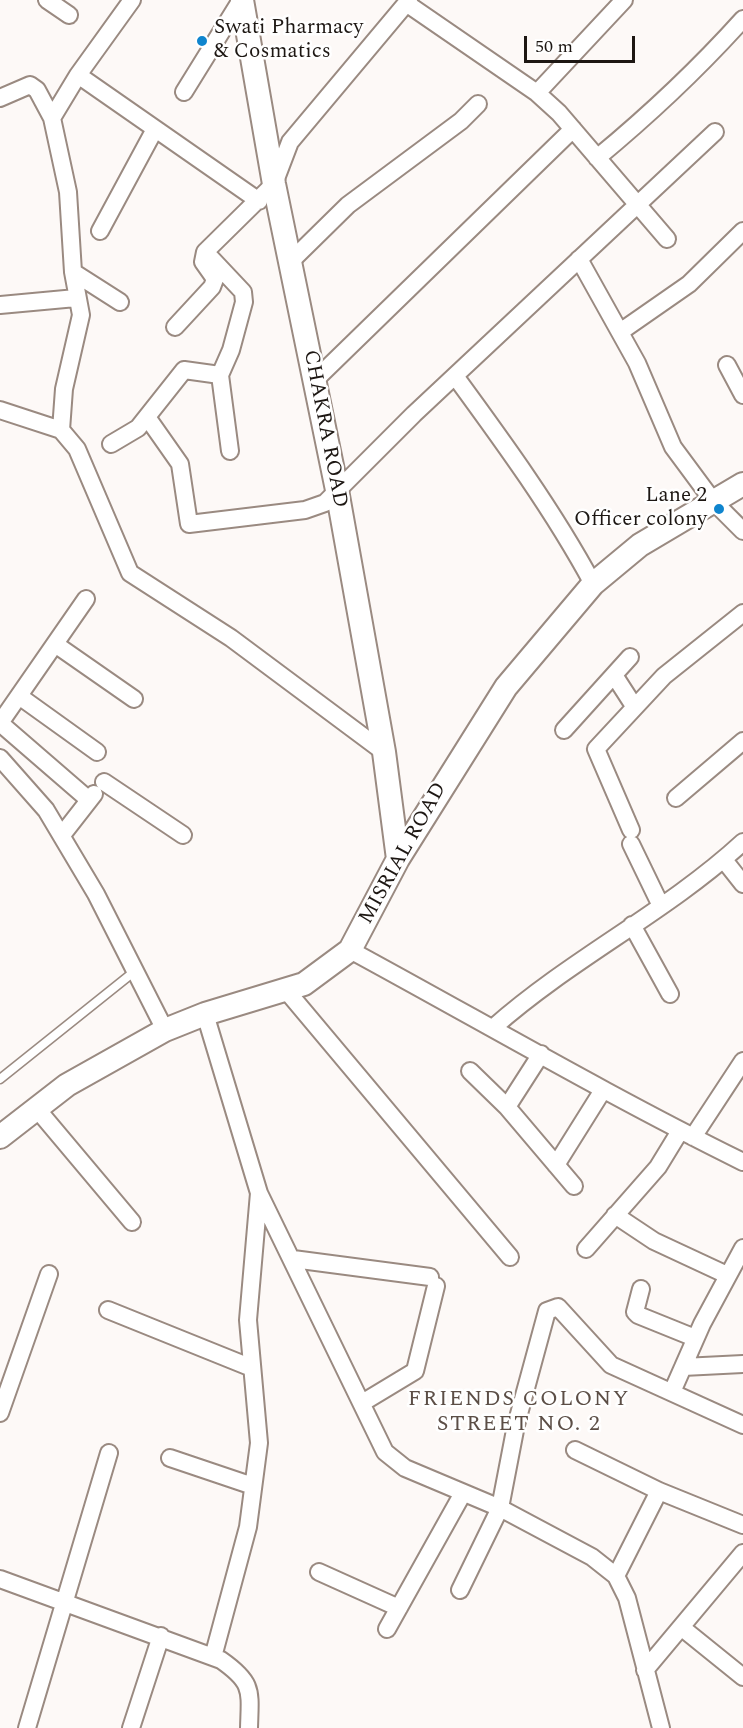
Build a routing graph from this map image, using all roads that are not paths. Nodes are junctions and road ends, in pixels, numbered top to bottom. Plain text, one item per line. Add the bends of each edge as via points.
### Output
1 (47, 0) edge
2 (132, 0) edge
3 (242, 0) edge
4 (624, 0) edge
5 (408, 1) edge
6 (69, 15) dead end
7 (743, 19) edge
8 (78, 75) junction
9 (184, 92) dead end
10 (537, 93) junction
11 (0, 98) edge
12 (478, 104) dead end
13 (52, 118) junction
14 (155, 129) junction
15 (573, 129) junction
16 (715, 132) dead end
17 (597, 158) junction
18 (274, 184) junction
19 (259, 201) junction
20 (638, 205) junction
21 (99, 231) dead end
22 (743, 231) edge
23 (667, 239) dead end
24 (205, 252) junction
25 (579, 259) junction
26 (290, 262) junction
27 (73, 272) junction
28 (76, 298) junction
29 (120, 302) dead end
30 (0, 305) edge
31 (175, 327) dead end
32 (620, 332) junction
33 (727, 365) dead end
34 (220, 375) junction
35 (455, 376) junction
36 (315, 381) junction
37 (743, 395) edge
38 (0, 410) edge
39 (147, 417) junction
40 (61, 430) junction
41 (111, 444) dead end
42 (230, 451) dead end
43 (743, 484) edge
44 (337, 490) junction
45 (713, 501) junction
46 (743, 531) edge
47 (593, 584) junction
48 (86, 599) dead end
49 (743, 613) edge
50 (55, 644) junction
51 (630, 657) dead end
52 (614, 675) junction
53 (19, 696) junction
54 (134, 699) dead end
55 (634, 706) junction
56 (0, 723) edge
57 (564, 730) dead end
58 (743, 741) edge
59 (97, 752) dead end
60 (384, 752) junction
61 (0, 758) edge
62 (676, 798) dead end
63 (89, 800) junction
64 (62, 835) junction
65 (183, 835) dead end
66 (743, 842) edge
67 (398, 859) junction
68 (724, 860) junction
69 (743, 884) edge
70 (662, 906) junction
71 (632, 925) junction
72 (350, 950) junction
73 (135, 971) junction
74 (286, 990) junction
75 (670, 994) dead end
76 (205, 1014) junction
77 (494, 1028) junction
78 (165, 1030) junction
79 (541, 1054) junction
80 (743, 1061) edge
81 (470, 1071) dead end
82 (0, 1079) edge
83 (603, 1090) junction
84 (507, 1107) junction
85 (37, 1109) junction
86 (687, 1134) junction
87 (0, 1137) edge
88 (743, 1162) edge
89 (556, 1165) junction
90 (574, 1186) dead end
91 (259, 1193) junction
92 (615, 1215) junction
93 (132, 1222) dead end
94 (743, 1248) edge
95 (586, 1249) dead end
96 (510, 1257) dead end
97 (293, 1259) junction
98 (49, 1274) dead end
99 (727, 1275) junction
100 (641, 1289) dead end
101 (108, 1310) dead end
102 (695, 1338) junction
103 (743, 1364) edge
104 (683, 1366) junction
105 (252, 1368) junction
106 (672, 1392) junction
107 (362, 1403) junction
108 (0, 1413) edge
109 (743, 1425) edge
110 (575, 1450) dead end
111 (109, 1453) dead end
112 (170, 1458) dead end
113 (254, 1486) junction
114 (659, 1491) junction
115 (463, 1493) junction
116 (500, 1508) junction
117 (743, 1526) edge
118 (742, 1556) edge
119 (319, 1572) dead end
120 (616, 1576) junction
121 (0, 1579) edge
122 (460, 1590) dead end
123 (64, 1604) junction
124 (399, 1608) junction
125 (681, 1627) junction
126 (387, 1629) dead end
127 (161, 1636) junction
128 (213, 1657) junction
129 (645, 1670) junction
130 (743, 1677) edge
131 (27, 1728) edge
132 (131, 1728) edge
133 (249, 1728) edge
134 (661, 1728) edge

1 - 6 street
2 - 8 street
3 - 9 street
3 - 18 main road, CHAKRA ROAD
4 - 10 street
5 - 10 street
5 - 18 street via 290,142
7 - 17 street via 714,52
8 - 13 street
8 - 14 street
10 - 15 street
11 - 13 street via 34,86
12 - 26 street via 348,205
13 - 27 street via 68,192
14 - 19 street
14 - 21 street
15 - 17 street
15 - 36 street
16 - 20 street
17 - 20 street
18 - 19 street
18 - 26 main road, CHAKRA ROAD
19 - 24 street
20 - 23 street
20 - 25 street
22 - 32 street via 689,284
24 - 31 street via 203,262 215,279 212,287
24 - 34 street via 243,292 244,302 231,350
25 - 32 street
25 - 35 street
26 - 36 main road, CHAKRA ROAD
27 - 28 street
27 - 29 street
28 - 30 street
28 - 40 street via 81,315 64,389
32 - 45 street via 673,447
33 - 37 street
34 - 39 street via 184,370
34 - 42 street
35 - 44 street
35 - 47 street via 573,546
36 - 44 main road, CHAKRA ROAD
38 - 40 street
39 - 41 street via 138,428
39 - 44 street via 180,464 189,524 305,510 325,503
40 - 60 street via 77,448 130,573 231,638
43 - 45 main road, MISRIAL ROAD
44 - 60 main road, CHAKRA ROAD
45 - 46 street
45 - 47 main road, MISRIAL ROAD via 640,545
47 - 67 main road, MISRIAL ROAD via 506,687
48 - 50 street
49 - 55 street via 664,676
50 - 53 street
50 - 54 street
51 - 52 street
52 - 55 street
52 - 57 street
53 - 56 street
53 - 59 street
55 - 70 street via 596,749
56 - 63 street
58 - 62 street
60 - 67 main road, CHAKRA ROAD
61 - 64 street via 46,810
63 - 64 street
63 - 65 street via 106,778
64 - 73 street
66 - 68 street
67 - 72 main road, MISRIAL ROAD
68 - 69 street
68 - 70 street
70 - 71 street
71 - 75 street
71 - 77 street
72 - 74 main road, MISRIAL ROAD via 304,984
72 - 77 street
73 - 78 street
73 - 82 lane
74 - 76 main road, MISRIAL ROAD
74 - 96 street
76 - 78 main road, MISRIAL ROAD
76 - 91 street
77 - 79 street
78 - 85 main road, MISRIAL ROAD via 67,1085
79 - 83 street
79 - 84 street
80 - 86 street
81 - 84 street
83 - 86 street
83 - 89 street
84 - 89 street
85 - 87 main road, MISRIAL ROAD
85 - 93 street
86 - 88 street
86 - 92 street
89 - 90 street
91 - 97 street
91 - 105 street via 248,1320
92 - 95 street
92 - 99 street via 654,1241
94 - 99 street
97 - 107 street
97 - 107 street via 433,1282 415,1371
98 - 108 street
99 - 102 street
100 - 102 street via 635,1312 638,1315
101 - 105 street
102 - 104 street
103 - 104 street
104 - 106 street
105 - 113 street via 259,1443
106 - 109 street
106 - 116 street via 611,1365 558,1307 552,1307 547,1311 522,1404
107 - 115 street via 385,1452 405,1468
110 - 114 street
111 - 123 street
112 - 113 street
113 - 128 street via 248,1527
114 - 117 street
114 - 120 street
115 - 116 street
115 - 124 street
116 - 120 street via 592,1557
116 - 122 street
118 - 125 street
119 - 124 street
120 - 129 street via 627,1598
121 - 123 street
123 - 127 street
123 - 131 street
124 - 126 street
125 - 129 street
125 - 130 street
127 - 128 street
127 - 132 street
128 - 133 street via 237,1671 250,1689
129 - 134 street

